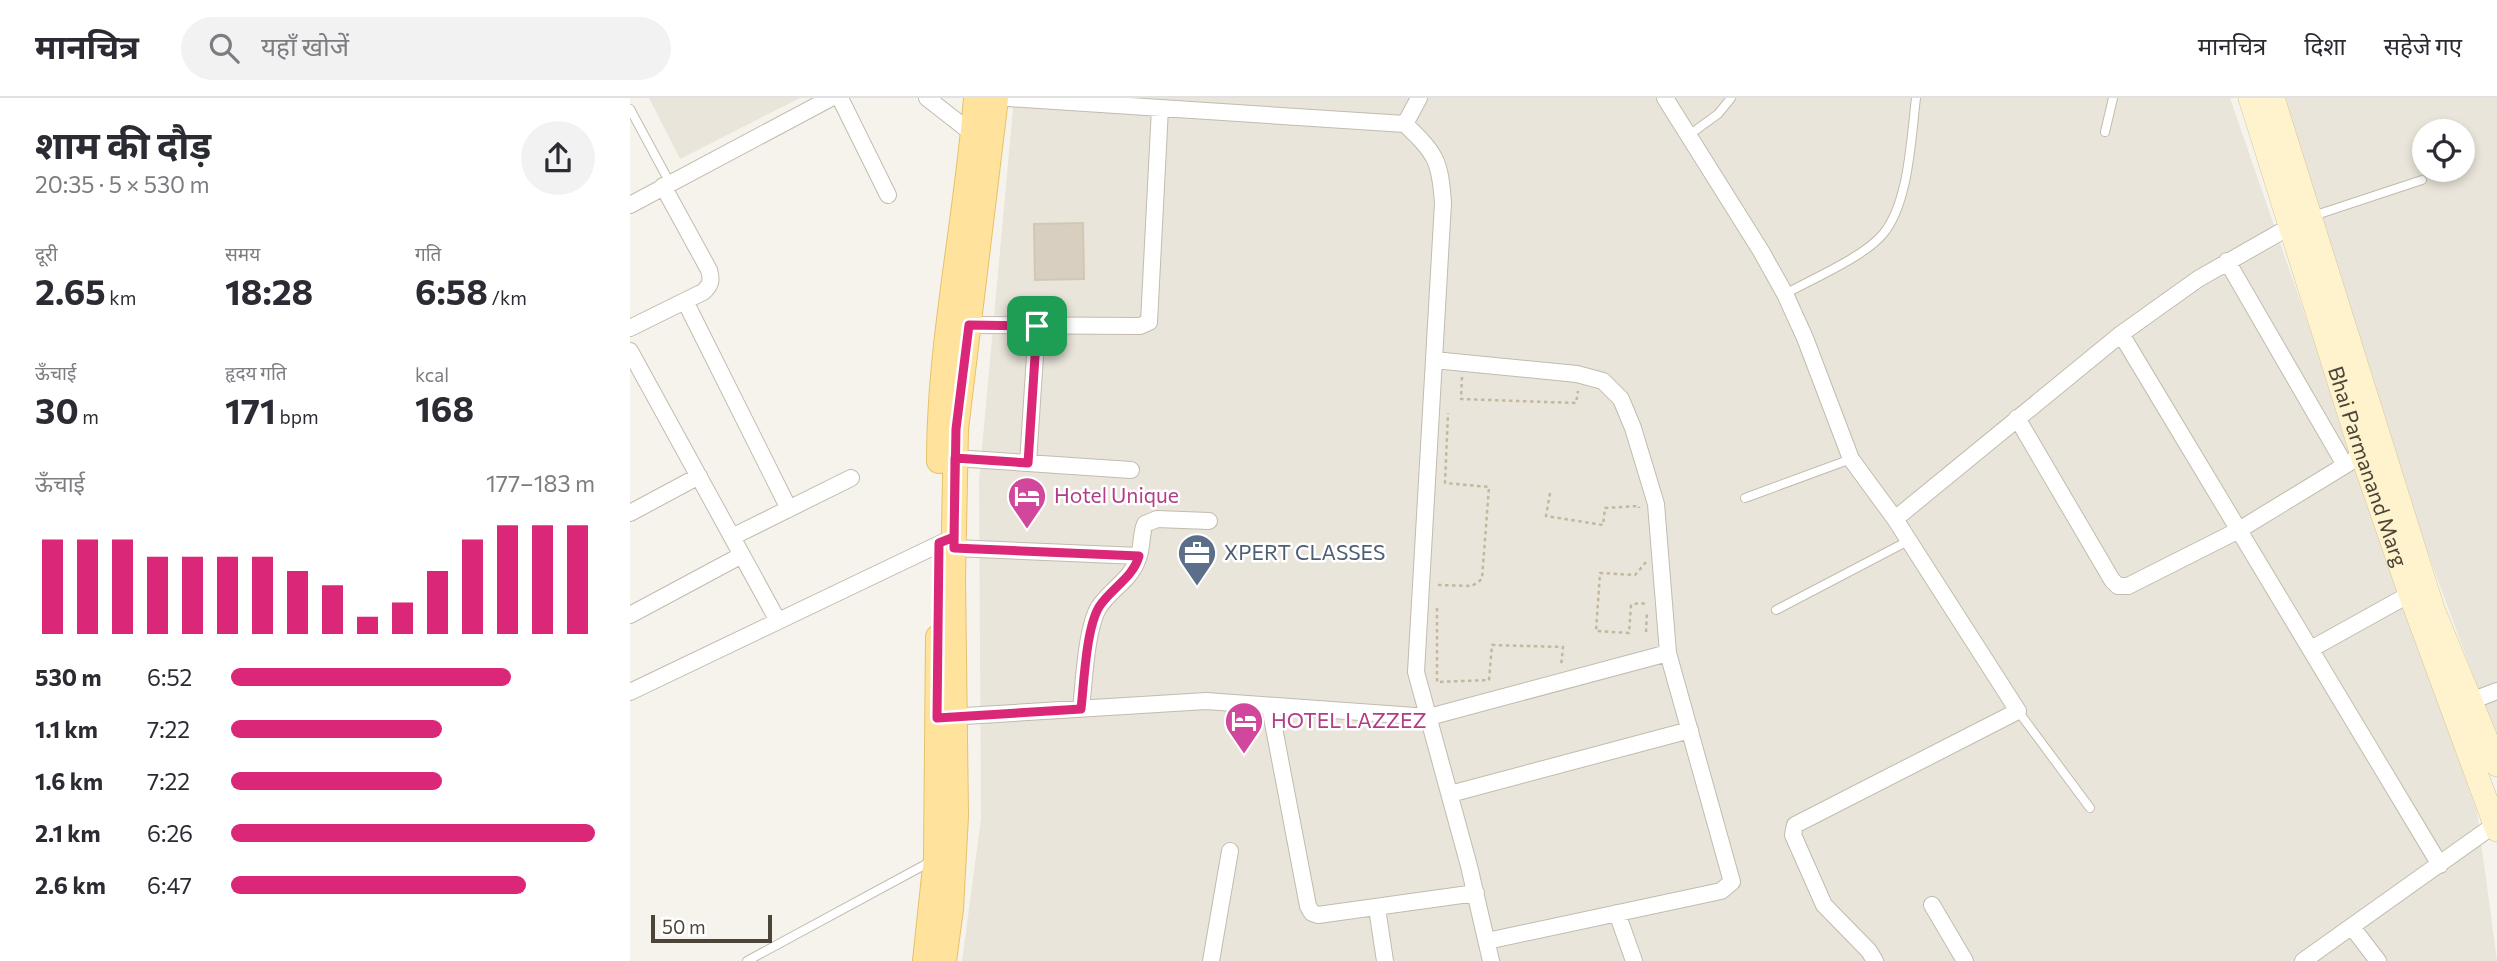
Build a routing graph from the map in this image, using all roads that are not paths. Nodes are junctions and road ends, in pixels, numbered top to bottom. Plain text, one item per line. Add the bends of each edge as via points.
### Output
1 (831, 98) edge
2 (840, 98) edge
3 (927, 98) edge
4 (976, 98) edge
5 (996, 98) edge
6 (1008, 98) edge
7 (1419, 98) edge
8 (1665, 98) edge
9 (1731, 98) edge
10 (1916, 98) edge
11 (2113, 98) edge
12 (2250, 98) edge
13 (2273, 98) edge
14 (1160, 108) junction
15 (630, 109) edge
16 (1405, 124) junction
17 (2105, 132) dead end
18 (973, 134) junction
19 (1689, 135) junction
20 (2416, 182) edge
21 (666, 185) junction
22 (888, 195) dead end
23 (630, 205) edge
24 (2300, 221) junction
25 (2227, 261) junction
26 (1785, 294) junction
27 (685, 301) junction
28 (969, 325) junction
29 (1037, 326) junction
30 (630, 328) edge
31 (2121, 334) junction
32 (630, 351) edge
33 (1434, 360) junction
34 (2017, 418) junction
35 (2362, 455) junction
36 (955, 458) junction
37 (1851, 459) junction
38 (1028, 463) junction
39 (1131, 470) dead end
40 (699, 476) junction
41 (851, 478) dead end
42 (1745, 498) dead end
43 (789, 509) junction
44 (630, 513) edge
45 (1895, 519) junction
46 (1209, 521) dead end
47 (2239, 530) junction
48 (732, 537) junction
49 (1908, 541) junction
50 (949, 543) junction
51 (742, 555) junction
52 (1139, 556) junction
53 (2410, 594) junction
54 (1776, 610) dead end
55 (630, 615) edge
56 (778, 621) junction
57 (2311, 649) junction
58 (1668, 653) junction
59 (2497, 691) edge
60 (630, 692) edge
61 (2471, 701) junction
62 (1270, 707) junction
63 (1081, 709) junction
64 (2018, 711) junction
65 (1429, 717) junction
66 (946, 718) junction
67 (1689, 730) junction
68 (2497, 765) edge
69 (1450, 794) junction
70 (2090, 808) dead end
71 (2497, 826) edge
72 (1230, 850) dead end
73 (945, 853) junction
74 (2440, 865) junction
75 (1476, 893) junction
76 (1932, 905) dead end
77 (1377, 908) junction
78 (1617, 913) junction
79 (2352, 927) junction
80 (1486, 941) junction
81 (1874, 960) edge
82 (747, 961) edge
83 (925, 961) edge
84 (944, 961) edge
85 (1211, 961) edge
86 (1385, 961) edge
87 (1491, 961) edge
88 (1634, 961) edge
89 (1965, 961) edge
90 (2303, 961) edge
91 (2378, 961) edge

1 - 21 street
2 - 22 street
3 - 18 street
4 - 18 main road
5 - 28 main road
6 - 14 street
7 - 16 street
8 - 19 street
9 - 19 lane
10 - 26 lane via 1902,198 1882,236
11 - 17 lane
12 - 24 street, Bhai Parmanand Marg
13 - 24 street, Bhai Parmanand Marg
14 - 16 street
14 - 29 street via 1150,322 1140,326
15 - 21 lane
16 - 33 street via 1428,146 1441,170
18 - 50 main road via 939,415
19 - 26 street
20 - 24 lane
21 - 23 street
21 - 27 street via 712,278 704,292
24 - 25 street
24 - 35 street, Bhai Parmanand Marg
25 - 31 street
25 - 35 street
26 - 37 street
27 - 30 street
27 - 43 street
28 - 29 street
28 - 36 main road
29 - 38 street
31 - 34 street
31 - 47 street
32 - 40 street
33 - 58 street via 1577,374 1603,382 1621,399 1656,504
33 - 65 street via 1416,672
34 - 45 street
34 - 47 street via 2118,586 2128,586
35 - 47 street
35 - 53 street, Bhai Parmanand Marg
35 - 61 street, Bhai Parmanand Marg
36 - 38 street
36 - 50 main road
37 - 42 lane
37 - 45 street
38 - 39 street
40 - 44 street
40 - 48 street
41 - 43 street
43 - 48 street
45 - 49 street
46 - 52 street via 1150,520 1142,531
47 - 57 street
48 - 51 street
49 - 54 lane
49 - 64 street
50 - 52 street
50 - 56 street
50 - 66 main road
51 - 55 street
51 - 56 street
52 - 63 street via 1127,577 1099,607 1093,622
53 - 57 street
53 - 71 street, Bhai Parmanand Marg
56 - 60 street
57 - 74 street
58 - 65 street
58 - 67 street
59 - 61 street
61 - 68 street, Bhai Parmanand Marg
62 - 63 street via 1206,701
62 - 65 street
62 - 77 street via 1309,910 1318,915
63 - 66 street
64 - 70 lane
64 - 81 street via 1795,825 1793,835 1824,905
65 - 69 street
66 - 73 main road
67 - 69 street
67 - 78 street via 1732,882 1721,891
69 - 75 street
71 - 74 street
72 - 85 street
73 - 82 lane
73 - 83 main road
73 - 84 main road via 951,909
74 - 79 street
75 - 77 street
75 - 80 street
76 - 89 street
77 - 86 street
78 - 80 street
78 - 88 street
79 - 90 street
79 - 91 street
80 - 87 street

